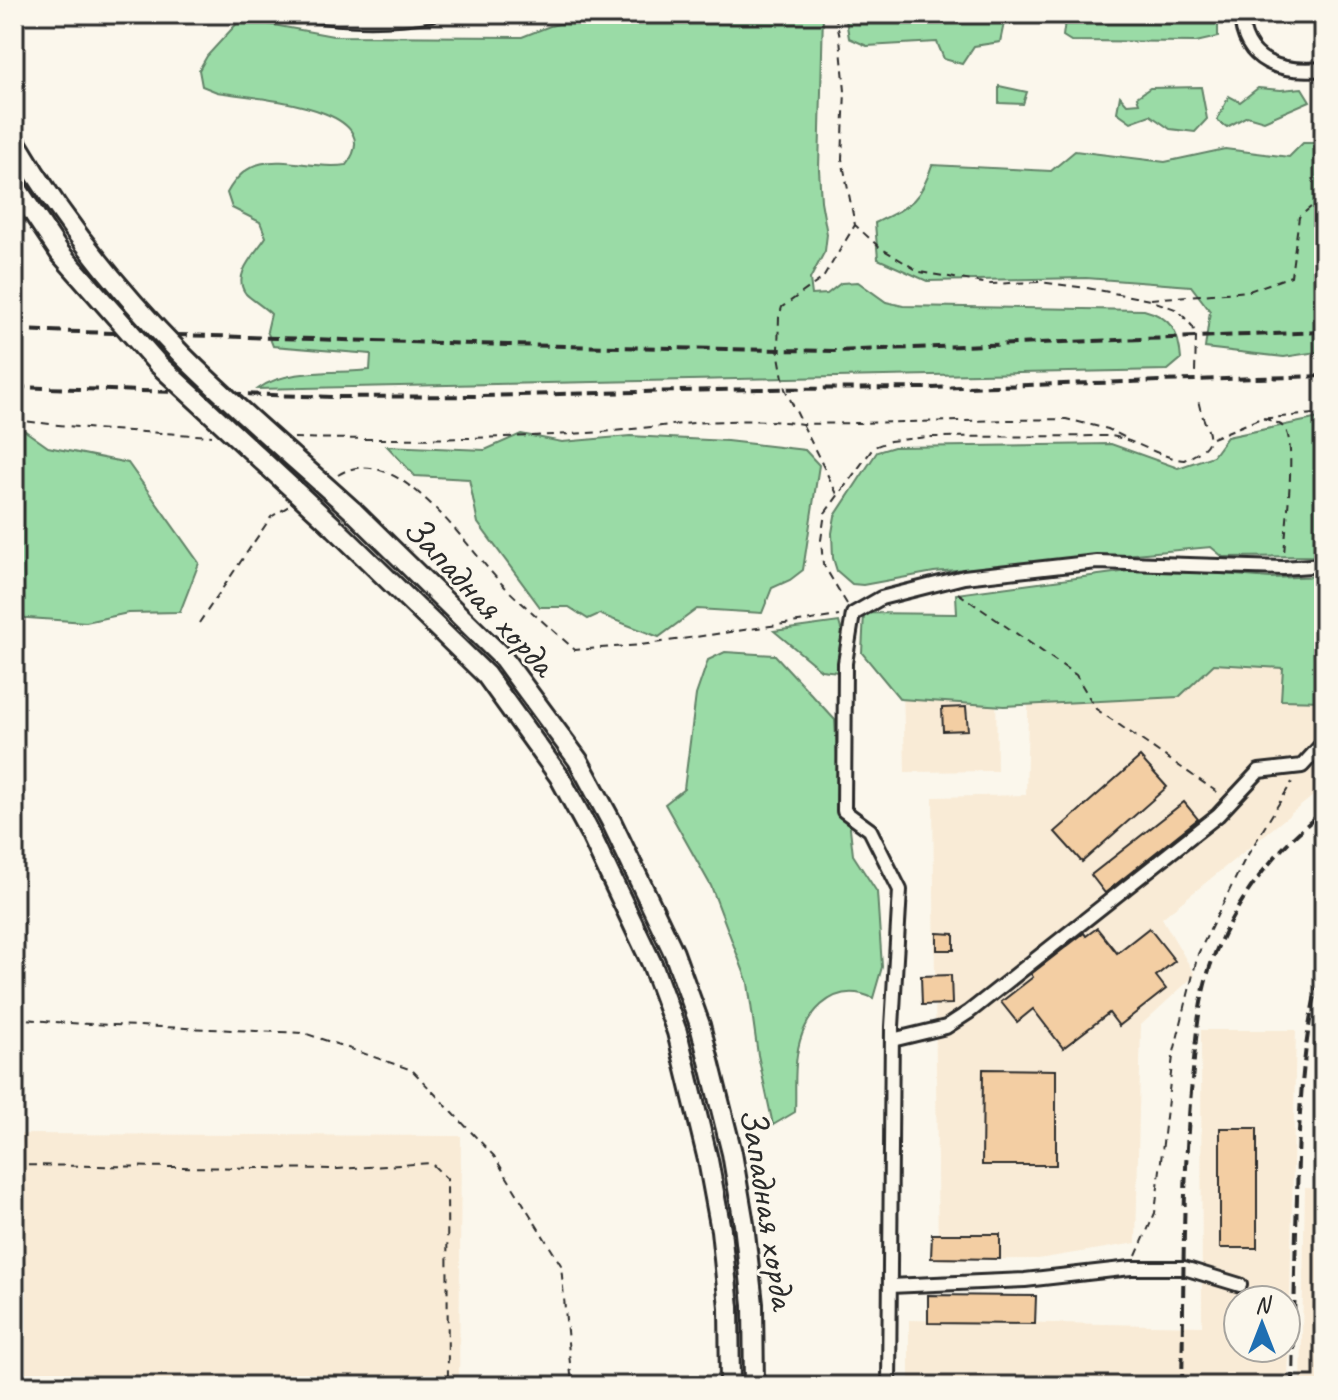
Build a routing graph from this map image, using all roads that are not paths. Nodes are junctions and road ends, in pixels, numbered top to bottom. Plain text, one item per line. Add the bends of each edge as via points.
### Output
1 (307, 14) edge
2 (432, 14) edge
3 (1241, 14) edge
4 (1324, 69) edge
5 (14, 139) edge
6 (14, 184) edge
7 (1324, 565) edge
8 (1324, 742) edge
9 (892, 1040) junction
10 (1237, 1284) edge
11 (890, 1286) junction
12 (730, 1386) edge
13 (754, 1386) edge
14 (889, 1386) edge

1 - 2 street
3 - 4 street via 1242,33 1264,62 1297,71
5 - 13 highway, Западная хорда, bridge via 81,241 181,354 503,658 578,760 674,953 700,1025 744,1224 753,1304
6 - 12 highway, Западная хорда, bridge via 60,253 158,364 486,675 559,776 652,964 677,1032 721,1230
7 - 9 street via 1097,562 964,577 881,598 853,614 845,663 844,811 870,830 900,890
8 - 9 street via 1302,766 1259,771 1218,815 969,1012 946,1027
9 - 11 street
10 - 11 street via 1184,1268 1131,1268 1025,1280
11 - 14 street

